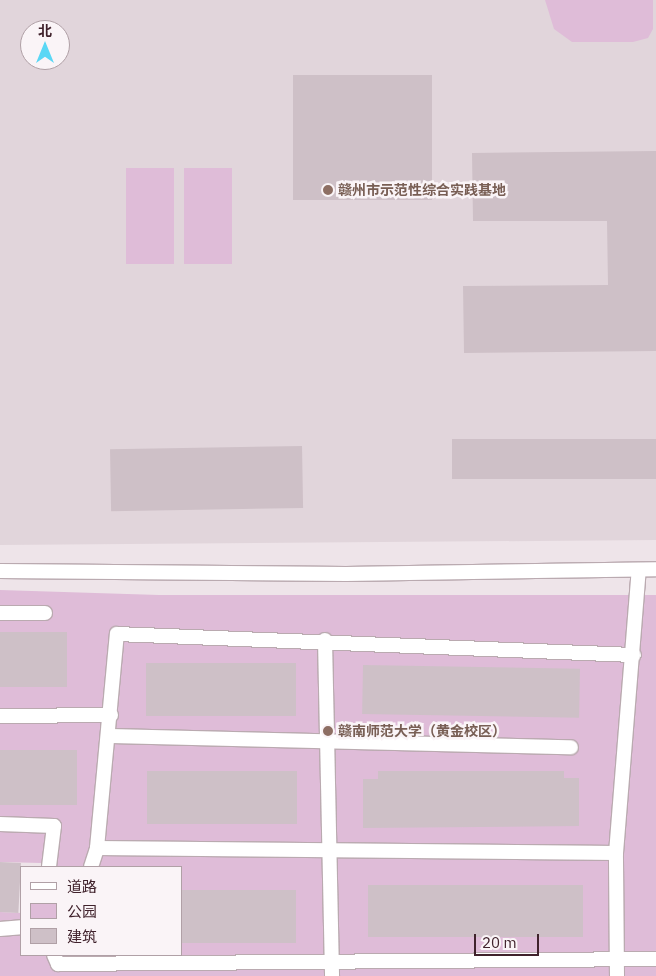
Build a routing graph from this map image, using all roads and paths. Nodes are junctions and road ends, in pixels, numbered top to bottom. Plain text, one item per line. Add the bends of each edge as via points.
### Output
1 (656, 569) edge
2 (639, 570) junction
3 (0, 571) edge
4 (0, 613) edge
5 (45, 613) dead end
6 (325, 640) junction
7 (634, 655) junction
8 (0, 716) edge
9 (110, 716) junction
10 (108, 736) junction
11 (326, 742) junction
12 (570, 747) dead end
13 (0, 824) edge
14 (97, 848) junction
15 (327, 850) junction
16 (616, 853) junction
17 (49, 866) edge
18 (91, 866) edge
19 (20, 927) edge
20 (0, 928) edge
21 (656, 959) edge
22 (332, 960) junction
23 (618, 960) junction
24 (58, 962) edge
25 (332, 976) edge
26 (617, 976) edge

1 - 2 street
2 - 3 street via 346,574
2 - 7 street
4 - 5 street
6 - 7 street
6 - 9 street via 117,634
6 - 11 street
7 - 16 street
8 - 9 street
9 - 10 street
10 - 11 street
10 - 14 street
11 - 12 street
11 - 15 street
13 - 17 street via 54,826
14 - 15 street
14 - 18 street
15 - 16 street
15 - 22 street
16 - 23 street
19 - 20 street
21 - 23 street
22 - 23 street
22 - 24 street
22 - 25 street
23 - 26 street

